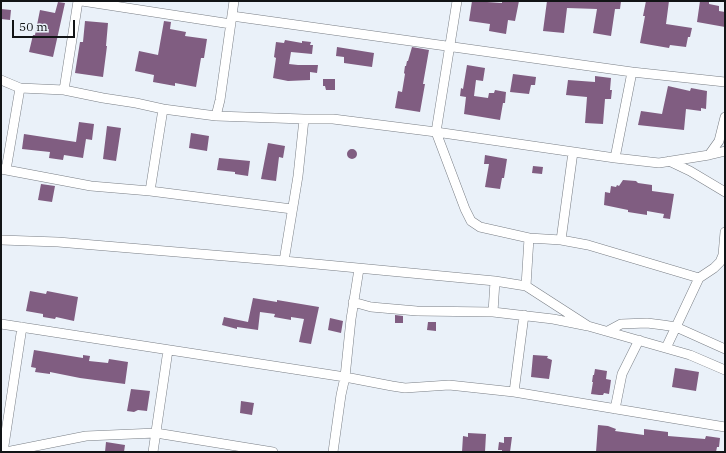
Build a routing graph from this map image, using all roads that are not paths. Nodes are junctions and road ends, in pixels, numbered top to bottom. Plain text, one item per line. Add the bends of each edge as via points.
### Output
1 (78, 1) edge
2 (82, 1) edge
3 (234, 1) edge
4 (458, 1) edge
5 (231, 20) junction
6 (450, 46) junction
7 (632, 72) junction
8 (1, 80) edge
9 (725, 82) edge
10 (20, 88) junction
11 (64, 90) junction
12 (163, 109) junction
13 (216, 116) junction
14 (725, 116) edge
15 (304, 119) junction
16 (436, 132) junction
17 (725, 151) edge
18 (573, 152) junction
19 (710, 155) junction
20 (615, 158) junction
21 (669, 161) junction
22 (4, 170) edge
23 (150, 191) junction
24 (725, 192) edge
25 (292, 209) junction
26 (725, 234) edge
27 (529, 238) junction
28 (1, 240) edge
29 (561, 240) junction
30 (284, 261) junction
31 (358, 269) junction
32 (699, 278) junction
33 (495, 281) junction
34 (526, 286) junction
35 (353, 302) junction
36 (493, 312) junction
37 (524, 316) junction
38 (1, 324) edge
39 (588, 326) junction
40 (22, 327) junction
41 (676, 328) junction
42 (608, 331) junction
43 (639, 340) junction
44 (666, 348) junction
45 (725, 349) edge
46 (168, 350) junction
47 (725, 370) edge
48 (345, 376) junction
49 (514, 392) junction
50 (615, 409) junction
51 (725, 427) edge
52 (156, 433) junction
53 (3, 452) edge
54 (6, 452) edge
55 (153, 452) edge
56 (273, 452) edge
57 (333, 452) edge

1 - 11 street
2 - 5 street
3 - 5 street
4 - 6 street
5 - 6 street
5 - 13 street
6 - 7 street
6 - 16 street
7 - 9 street
7 - 20 street
8 - 10 street
10 - 11 street
10 - 22 street
11 - 12 street
12 - 13 street
12 - 23 street
13 - 15 street
14 - 19 street via 719,141
15 - 16 street via 333,119
15 - 25 street
16 - 18 street
16 - 27 street via 471,221 480,227
17 - 19 street
18 - 20 street
18 - 29 street
19 - 21 street
20 - 21 street via 659,163
21 - 24 street
22 - 23 street via 91,186
23 - 25 street
25 - 30 street
26 - 32 street via 724,256
27 - 29 street
27 - 34 street
28 - 30 street via 58,242
29 - 32 street via 588,245
30 - 31 street
31 - 33 street
31 - 35 street
32 - 41 street
33 - 34 street
33 - 36 street
34 - 39 street
35 - 36 street via 371,307 417,311
35 - 48 street
36 - 37 street
37 - 39 street
37 - 49 street
38 - 40 street
39 - 42 street
40 - 46 street
40 - 53 street
41 - 42 street via 647,323 622,324
41 - 44 street
41 - 45 street
42 - 43 street
43 - 44 street
43 - 50 street via 622,374
44 - 47 street
46 - 48 street
46 - 52 street
48 - 49 street via 405,388 449,385
48 - 57 street
49 - 50 street
50 - 51 street
52 - 54 street via 86,436
52 - 55 street
52 - 56 street

